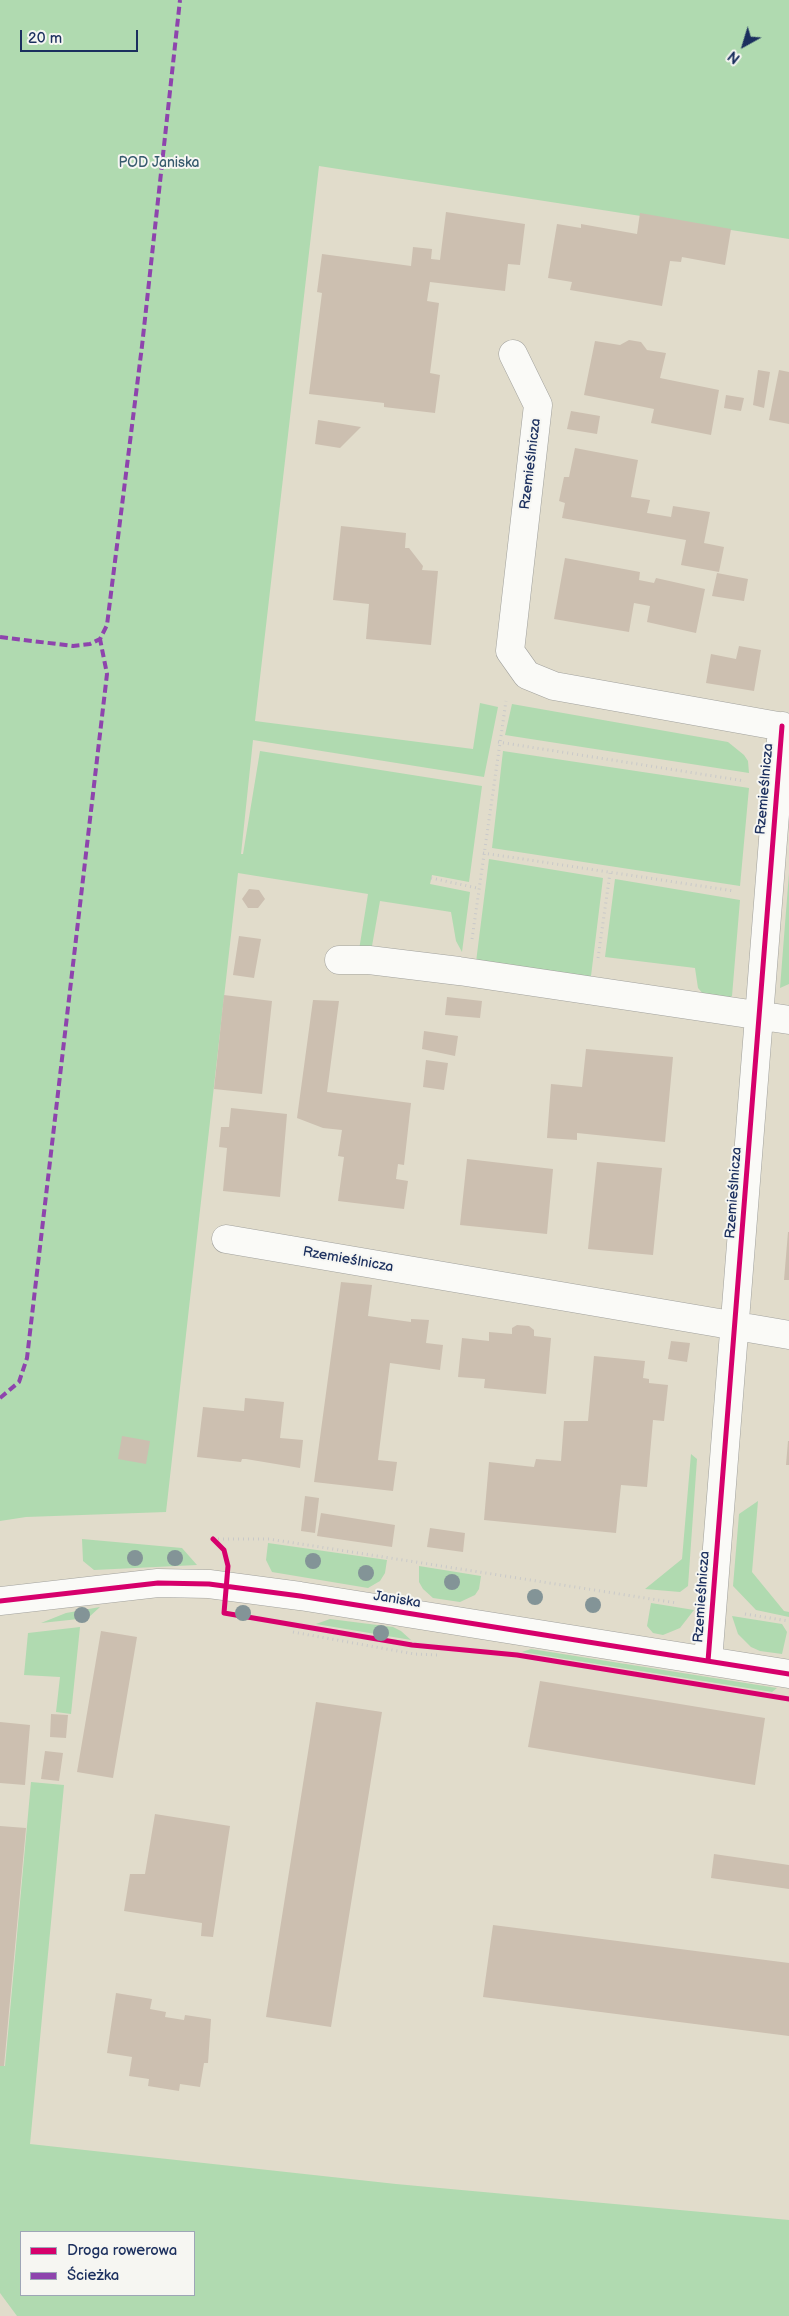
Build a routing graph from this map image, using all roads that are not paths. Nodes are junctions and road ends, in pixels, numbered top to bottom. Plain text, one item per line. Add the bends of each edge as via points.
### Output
1 (513, 354) dead end
2 (785, 727) edge
3 (339, 960) dead end
4 (759, 1016) junction
5 (789, 1020) edge
6 (226, 1239) dead end
7 (735, 1327) junction
8 (789, 1335) edge
9 (0, 1601) edge
10 (708, 1661) junction
11 (789, 1674) edge

1 - 2 street, Rzemieślnicza via 538,405 510,651 528,675 554,686
2 - 4 street, Rzemieślnicza
3 - 4 street via 369,960 468,972
4 - 5 street
4 - 7 street, Rzemieślnicza
6 - 7 street, Rzemieślnicza
7 - 8 street, Rzemieślnicza
7 - 10 street, Rzemieślnicza
9 - 10 street, Janiska via 158,1583 226,1587 310,1597
10 - 11 street, Janiska

